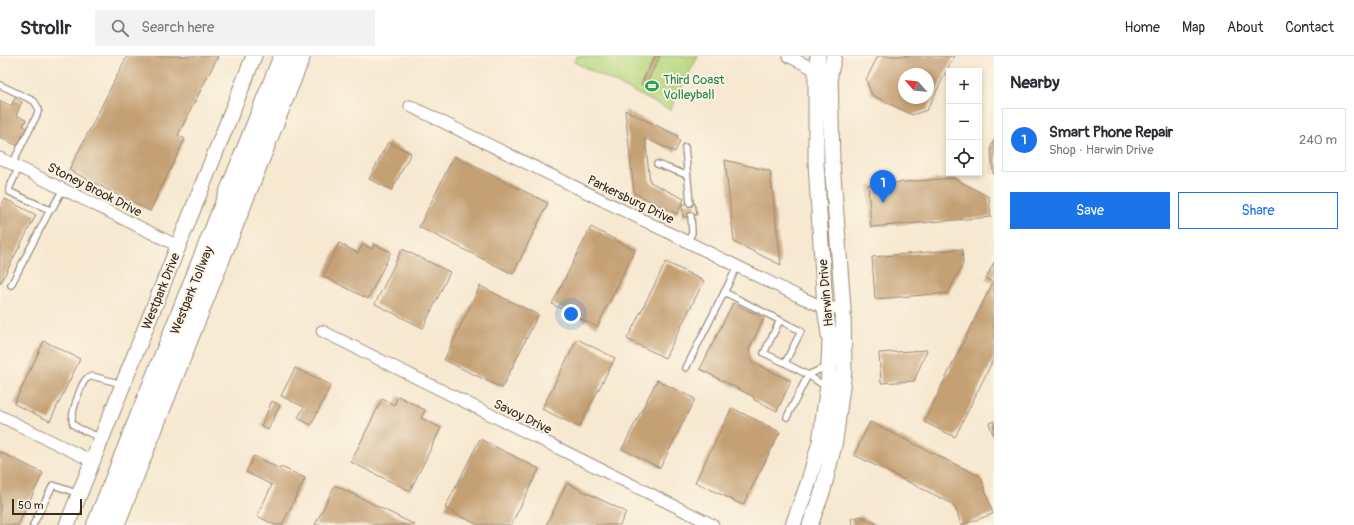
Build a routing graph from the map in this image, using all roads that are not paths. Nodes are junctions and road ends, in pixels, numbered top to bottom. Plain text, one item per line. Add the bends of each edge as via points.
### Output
1 (254, 56) edge
2 (284, 56) edge
3 (300, 56) edge
4 (788, 56) edge
5 (834, 56) edge
6 (817, 63) edge
7 (830, 73) junction
8 (0, 85) edge
9 (410, 106) dead end
10 (685, 147) dead end
11 (0, 158) edge
12 (832, 162) junction
13 (816, 163) junction
14 (657, 164) dead end
15 (16, 165) junction
16 (687, 175) junction
17 (63, 189) junction
18 (690, 203) dead end
19 (50, 210) junction
20 (691, 216) dead end
21 (687, 242) junction
22 (178, 246) junction
23 (738, 267) junction
24 (11, 285) dead end
25 (724, 292) junction
26 (825, 308) junction
27 (843, 308) junction
28 (780, 320) junction
29 (322, 331) dead end
30 (785, 363) junction
31 (828, 366) junction
32 (686, 368) dead end
33 (808, 375) junction
34 (123, 384) junction
35 (827, 387) junction
36 (0, 416) edge
37 (787, 417) dead end
38 (102, 438) junction
39 (835, 441) junction
40 (820, 442) junction
41 (92, 461) junction
42 (79, 494) junction
43 (33, 525) edge
44 (67, 525) edge
45 (97, 525) edge
46 (114, 525) edge
47 (713, 525) edge
48 (793, 525) edge
49 (810, 525) edge

1 - 22 main road, Westpark Drive
2 - 45 highway, Westpark Tollway
3 - 46 highway, Westpark Tollway
4 - 6 street
5 - 7 main road, Harwin Drive
6 - 7 street
6 - 13 main road, Harwin Drive
7 - 12 main road, Harwin Drive
8 - 15 lane via 34,101 39,109
9 - 21 street, Parkersburg Drive
10 - 16 lane
11 - 15 street, Stoney Brook Drive
12 - 13 main road
12 - 27 main road, Harwin Drive
13 - 26 main road, Harwin Drive
14 - 16 lane
15 - 17 street, Stoney Brook Drive
15 - 19 lane via 10,192
16 - 18 lane
17 - 19 lane
17 - 22 street, Stoney Brook Drive
19 - 24 lane
20 - 21 lane via 692,232
21 - 23 street, Parkersburg Drive
22 - 34 main road, Westpark Drive
23 - 25 lane
23 - 26 street, Parkersburg Drive
25 - 28 lane
25 - 32 lane
26 - 27 street, Parkersburg Drive
26 - 31 main road, Harwin Drive via 830,341
27 - 39 main road, Harwin Drive via 844,371
28 - 30 lane via 801,331
28 - 30 lane via 764,353
29 - 47 street, Savoy Drive
30 - 33 lane
31 - 33 lane
31 - 35 main road, Harwin Drive
33 - 35 lane
33 - 37 lane
34 - 38 main road, Westpark Drive
34 - 38 lane via 92,376 83,386 71,418 73,424
35 - 40 main road, Harwin Drive
36 - 41 street
38 - 41 main road, Westpark Drive
39 - 40 main road
39 - 49 main road, Harwin Drive via 823,490
40 - 48 main road, Harwin Drive
41 - 42 main road, Westpark Drive
42 - 43 lane via 53,485
42 - 44 main road, Westpark Drive

